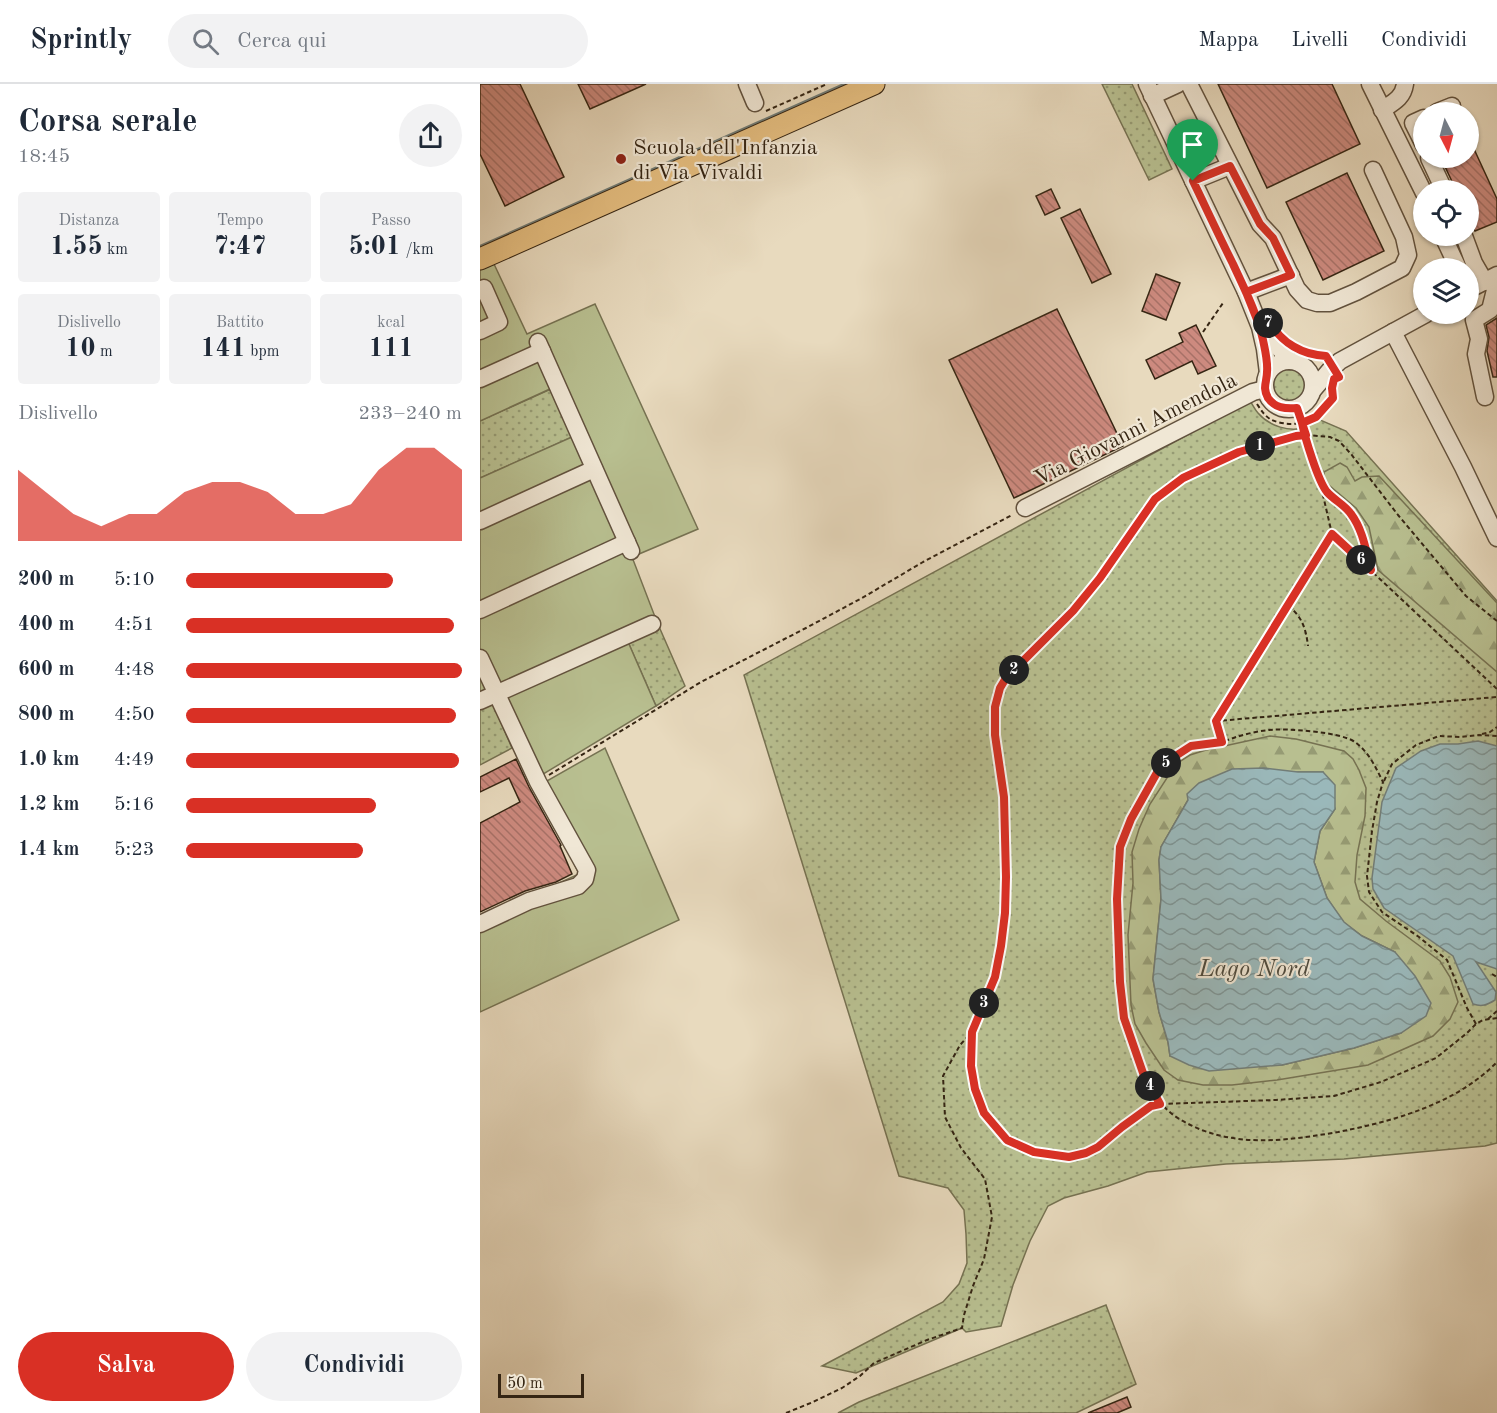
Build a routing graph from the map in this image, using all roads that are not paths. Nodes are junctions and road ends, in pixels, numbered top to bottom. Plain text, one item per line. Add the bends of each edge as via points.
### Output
1 (747, 84) edge
2 (874, 84) edge
3 (1178, 84) edge
4 (1189, 84) edge
5 (1370, 84) edge
6 (1405, 84) edge
7 (1148, 87) edge
8 (759, 108) road end
9 (1382, 110) junction
10 (1230, 166) junction
11 (1373, 170) dead end
12 (1417, 180) edge
13 (1193, 181) junction
14 (1468, 246) edge
15 (480, 259) edge
16 (1291, 275) junction
17 (1493, 282) edge
18 (484, 288) dead end
19 (1246, 292) junction
20 (1413, 324) edge
21 (1260, 327) junction
22 (480, 331) edge
23 (1393, 332) junction
24 (1296, 358) junction
25 (1335, 361) junction
26 (480, 380) edge
27 (1262, 385) junction
28 (1313, 390) junction
29 (1485, 397) dead end
30 (594, 469) junction
31 (1025, 508) road end
32 (480, 521) edge
33 (1497, 538) edge
34 (480, 610) edge
35 (652, 624) dead end
36 (480, 658) edge
37 (496, 694) junction
38 (480, 701) edge
39 (480, 924) edge

1 - 8 street
2 - 15 main road
3 - 7 street
4 - 10 street
5 - 9 street
6 - 9 street via 1397,100
7 - 13 street
9 - 12 street
10 - 13 street
10 - 16 street
11 - 16 street via 1404,237 1408,255 1402,268 1330,303 1307,300
13 - 19 street
14 - 17 street via 1474,263
16 - 19 street
17 - 29 street via 1496,290 1490,310 1474,320
18 - 22 street via 499,322
19 - 21 street
20 - 23 street
21 - 24 street
21 - 27 street via 1265,350
23 - 25 street
23 - 33 street
24 - 25 street
24 - 27 street via 1273,366
24 - 28 street via 1311,374
25 - 28 street
26 - 30 street via 540,346
27 - 28 street via 1277,406 1299,416
27 - 31 street, Via Giovanni Amendola
30 - 32 street
30 - 34 street via 629,546
35 - 37 street
36 - 37 street
37 - 38 street
37 - 39 street via 538,782 587,870 578,886 529,901

